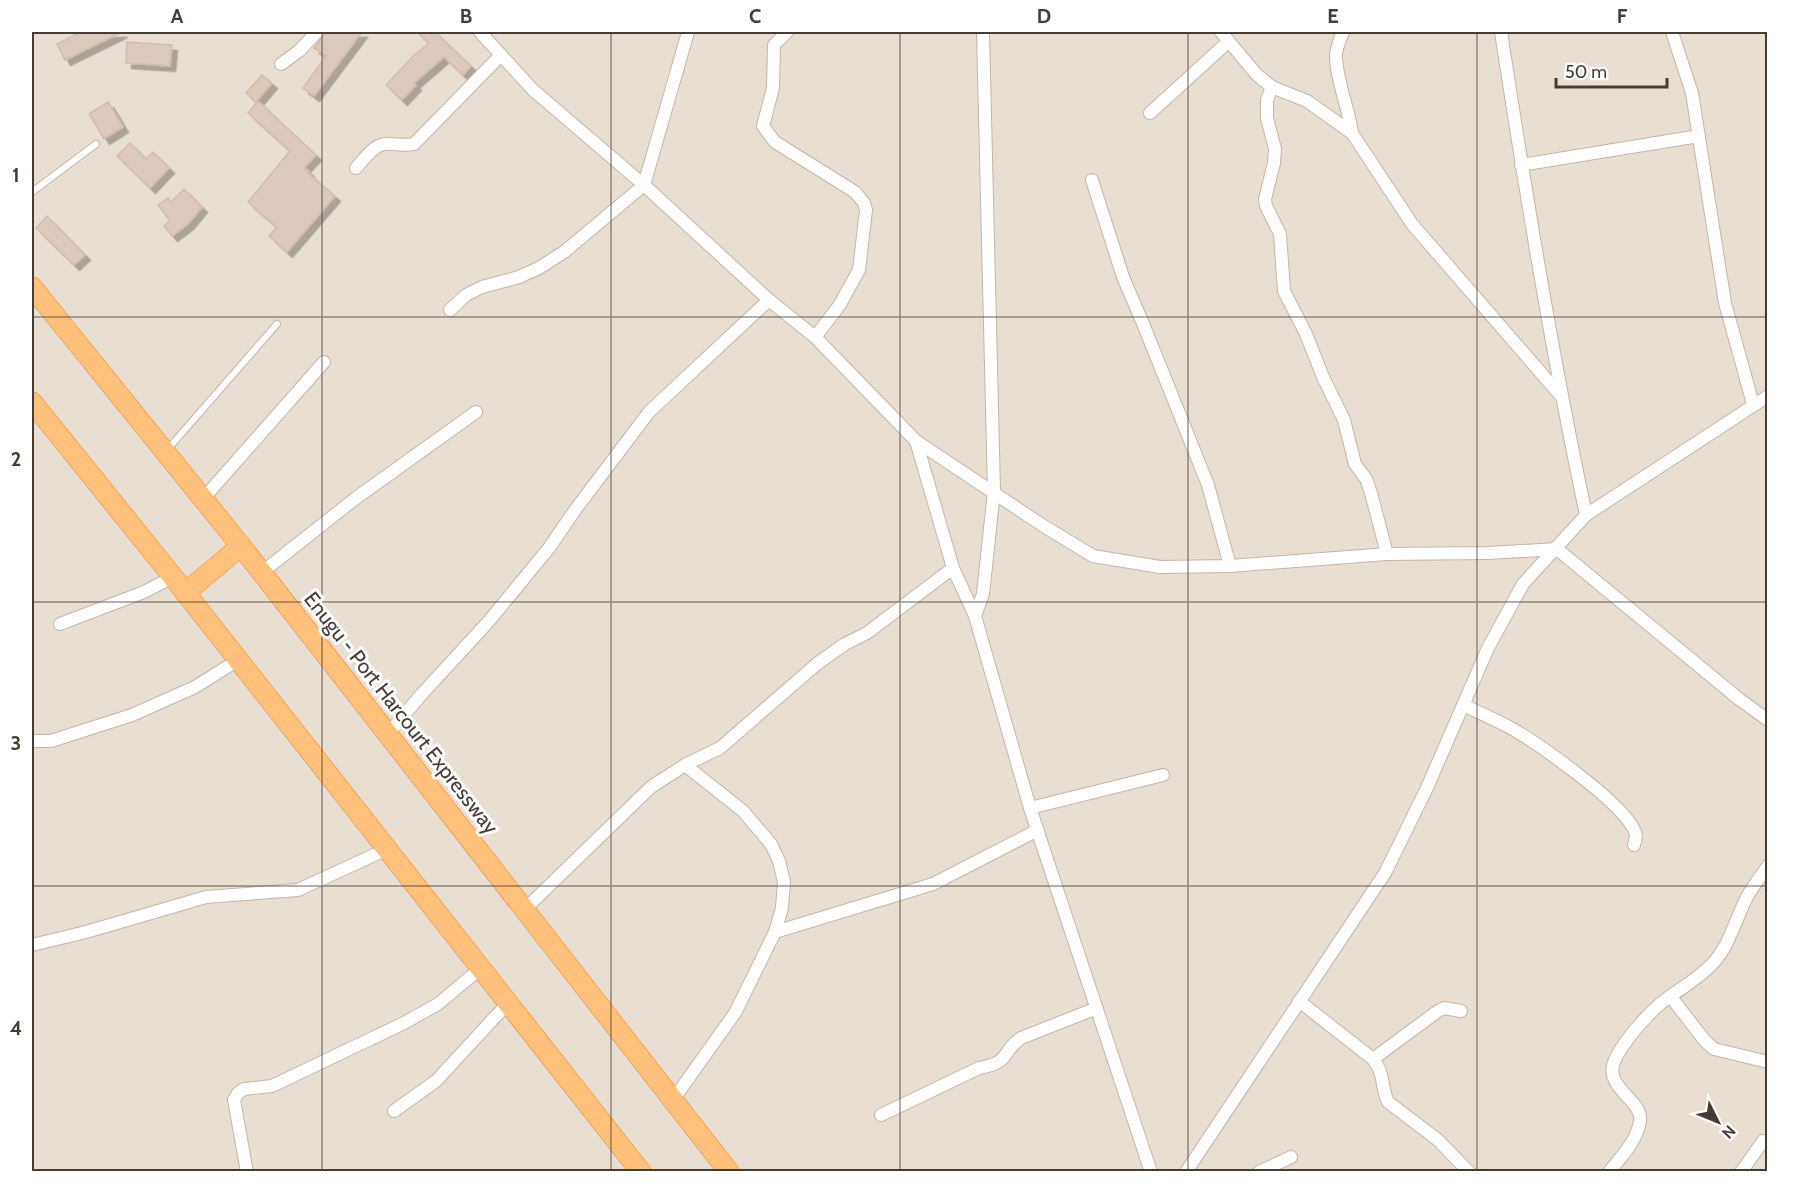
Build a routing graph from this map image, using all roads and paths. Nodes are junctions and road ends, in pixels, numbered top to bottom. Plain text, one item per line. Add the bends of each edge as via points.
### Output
1 (317, 32) edge
2 (480, 32) edge
3 (688, 32) edge
4 (787, 32) edge
5 (984, 32) edge
6 (1342, 32) edge
7 (1502, 32) edge
8 (1671, 32) edge
9 (1225, 36) edge
10 (501, 55) junction
11 (281, 64) dead end
12 (1272, 87) junction
13 (1150, 113) dead end
14 (1352, 133) junction
15 (1699, 136) junction
16 (96, 144) dead end
17 (1521, 165) junction
18 (356, 168) dead end
19 (1092, 180) dead end
20 (644, 185) junction
21 (32, 192) edge
22 (32, 287) edge
23 (769, 300) junction
24 (450, 310) dead end
25 (277, 324) dead end
26 (815, 337) junction
27 (324, 362) dead end
28 (1561, 396) junction
29 (1767, 396) edge
30 (32, 402) edge
31 (1753, 404) junction
32 (476, 412) dead end
33 (916, 441) junction
34 (166, 452) junction
35 (994, 491) junction
36 (202, 499) junction
37 (1586, 515) junction
38 (241, 546) junction
39 (1557, 549) junction
40 (1387, 554) junction
41 (1230, 566) junction
42 (953, 568) junction
43 (261, 573) junction
44 (179, 585) junction
45 (975, 616) junction
46 (60, 624) dead end
47 (238, 660) junction
48 (1463, 705) junction
49 (1767, 720) edge
50 (388, 735) junction
51 (32, 741) edge
52 (685, 765) junction
53 (1163, 775) dead end
54 (1030, 808) junction
55 (1038, 830) junction
56 (1634, 845) dead end
57 (387, 849) junction
58 (1767, 866) edge
59 (524, 910) junction
60 (775, 932) junction
61 (32, 945) edge
62 (481, 968) junction
63 (1671, 997) junction
64 (1299, 1001) junction
65 (508, 1003) junction
66 (1097, 1008) junction
67 (1461, 1011) dead end
68 (1373, 1059) junction
69 (1767, 1062) edge
70 (673, 1100) junction
71 (394, 1111) dead end
72 (881, 1115) dead end
73 (1763, 1141) dead end
74 (1291, 1157) dead end
75 (247, 1172) edge
76 (641, 1172) edge
77 (729, 1172) edge
78 (1151, 1172) edge
79 (1186, 1172) edge
80 (1259, 1172) edge
81 (1469, 1172) edge
82 (1609, 1172) edge
83 (1741, 1172) edge

1 - 11 street
2 - 10 street
3 - 20 street
4 - 26 street via 774,45 773,88 763,126 775,142 855,192 866,210 859,270 839,306
5 - 35 street
6 - 14 street via 1337,65
7 - 17 street
8 - 15 street via 1692,93
9 - 12 street
9 - 13 street
10 - 18 street via 414,144 384,144 369,152
10 - 20 street via 533,90
12 - 14 street via 1307,101
12 - 40 street via 1267,118 1275,149 1266,206 1280,234 1284,291 1344,420
14 - 28 street via 1412,224
15 - 17 street
15 - 31 street via 1725,303
16 - 21 lane
17 - 28 street
19 - 41 street via 1123,277 1208,485
20 - 23 street
20 - 24 street via 564,252 519,277 466,295
22 - 34 highway, Enugu - Port Harcourt Expressway
23 - 26 street
23 - 50 street via 649,412 549,548
25 - 34 lane
26 - 33 street
27 - 36 street
28 - 37 street
29 - 31 street
30 - 44 highway
31 - 37 street
32 - 43 street via 356,498
33 - 35 street
33 - 42 street
34 - 36 highway, Enugu - Port Harcourt Expressway
35 - 41 street via 1093,556 1160,567
35 - 45 street via 983,594
36 - 38 highway, Enugu - Port Harcourt Expressway
37 - 39 street
38 - 43 highway, Enugu - Port Harcourt Expressway
38 - 44 highway
39 - 40 street
39 - 48 street via 1523,584
39 - 49 street
40 - 41 street
42 - 45 street
42 - 52 street via 867,633 818,663 720,748
43 - 50 highway, Enugu - Port Harcourt Expressway
44 - 46 street via 144,592
44 - 47 highway
45 - 54 street
47 - 51 street via 195,687 132,716 51,741
47 - 57 highway
48 - 56 street via 1509,727 1589,784 1628,820 1635,831
48 - 64 street via 1385,873
50 - 59 highway, Enugu - Port Harcourt Expressway
52 - 59 street via 651,787
52 - 60 street via 743,812 771,844 784,882
53 - 54 street
54 - 55 street
55 - 60 street via 933,884
55 - 66 street
57 - 61 street via 298,890 207,897
57 - 62 highway
58 - 63 street via 1716,960 1699,978
59 - 70 highway, Enugu - Port Harcourt Expressway
60 - 70 street via 735,1012
62 - 65 highway
62 - 75 street via 438,1004 404,1023 272,1086 238,1093 234,1100
63 - 69 street via 1714,1049
63 - 82 street via 1626,1042 1613,1064 1615,1083 1639,1111 1640,1119 1630,1146
64 - 68 street
64 - 79 street
65 - 71 street via 436,1081
65 - 76 highway
66 - 72 street via 1021,1038 995,1065 978,1068
66 - 78 street
67 - 68 street via 1438,1011
68 - 81 street via 1381,1069 1388,1102 1438,1140
70 - 77 highway, Enugu - Port Harcourt Expressway
73 - 83 street
74 - 80 street

